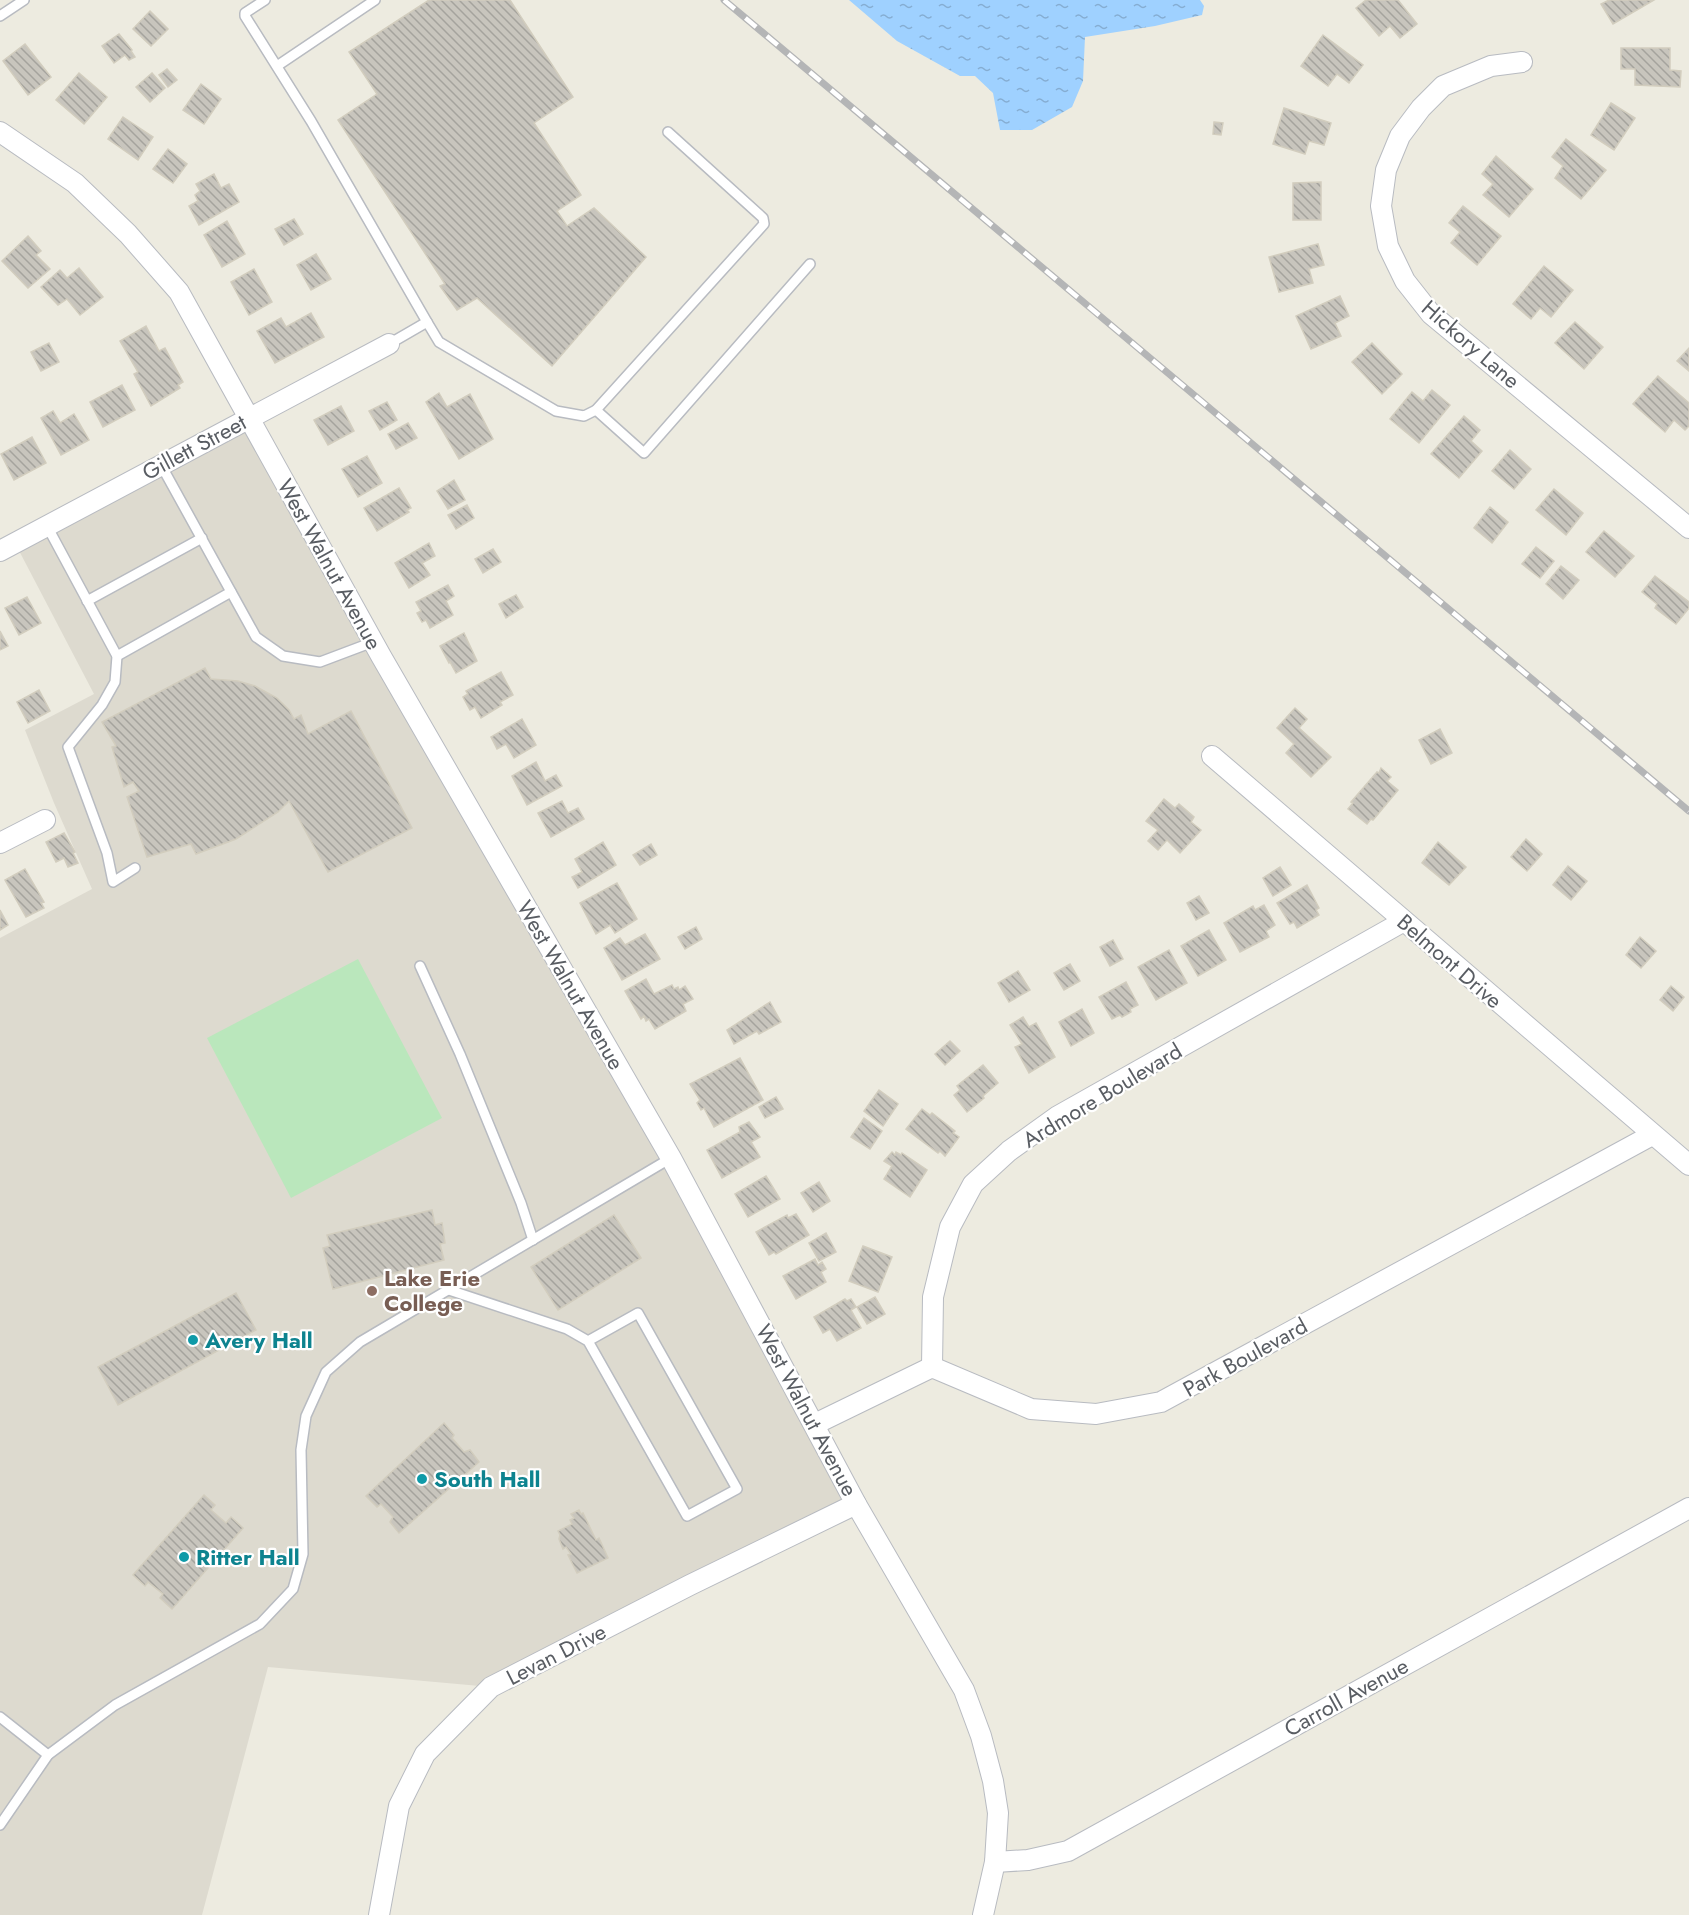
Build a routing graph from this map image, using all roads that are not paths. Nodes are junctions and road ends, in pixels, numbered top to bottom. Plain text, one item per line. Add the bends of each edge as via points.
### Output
1 (24, 0) edge
2 (265, 0) edge
3 (375, 0) edge
4 (0, 16) edge
5 (1522, 62) dead end
6 (276, 66) junction
7 (0, 132) edge
8 (668, 132) dead end
9 (810, 264) dead end
10 (426, 322) junction
11 (389, 344) joint
12 (596, 410) junction
13 (249, 418) junction
14 (161, 465) junction
15 (1687, 523) edge
16 (47, 526) junction
17 (202, 538) junction
18 (0, 551) edge
19 (231, 592) junction
20 (87, 601) junction
21 (373, 642) junction
22 (117, 656) junction
23 (1212, 756) dead end
24 (45, 820) dead end
25 (0, 843) edge
26 (135, 868) dead end
27 (1404, 921) junction
28 (420, 966) dead end
29 (1652, 1135) junction
30 (671, 1158) junction
31 (1689, 1165) edge
32 (533, 1240) junction
33 (449, 1290) junction
34 (588, 1341) junction
35 (932, 1367) junction
36 (815, 1424) junction
37 (856, 1504) junction
38 (1689, 1508) edge
39 (0, 1717) edge
40 (48, 1755) junction
41 (1, 1819) edge
42 (995, 1862) junction
43 (379, 1915) edge
44 (983, 1915) edge

1 - 4 lane
2 - 6 lane via 245,16
3 - 6 lane
5 - 15 street, Hickory Lane via 1491,66 1443,86 1400,136 1386,170 1381,206 1389,246 1405,281 1431,314
6 - 10 lane
7 - 13 street, West Walnut Avenue via 75,183 128,234 179,292
8 - 12 lane via 763,218 764,224
9 - 12 lane via 644,453
10 - 11 lane
10 - 12 lane via 439,342 556,411 584,416
11 - 13 street, Gillett Street
13 - 14 street, Gillett Street
13 - 21 street, West Walnut Avenue
14 - 16 street, Gillett Street
14 - 17 lane
16 - 18 street, Gillett Street
16 - 20 lane
17 - 19 lane
17 - 20 lane
19 - 21 lane via 256,637 283,656 320,662
19 - 22 lane
20 - 22 lane
21 - 30 street, West Walnut Avenue
22 - 26 lane via 115,682 68,747 107,853 113,882
23 - 27 street, Belmont Drive
24 - 25 street
27 - 29 street, Belmont Drive
27 - 35 street, Ardmore Boulevard via 1058,1116 1009,1151 973,1184 950,1227 933,1296
28 - 32 lane via 460,1054
29 - 31 street, Belmont Drive
29 - 35 street, Park Boulevard via 1161,1402 1096,1414 1031,1409
30 - 32 lane
30 - 36 street, West Walnut Avenue
32 - 33 lane
33 - 34 lane via 567,1329
33 - 40 lane via 360,1342 326,1372 306,1416 301,1450 303,1554 293,1589 260,1624 115,1705
34 - 34 lane via 687,1516 737,1489 638,1313
35 - 36 street
36 - 37 street, West Walnut Avenue
37 - 42 street, West Walnut Avenue via 963,1690 981,1736 998,1813
37 - 43 street, Levan Drive via 491,1687 425,1754 399,1806
38 - 42 street, Carroll Avenue via 1068,1851
39 - 40 lane
40 - 41 lane
42 - 44 street, West Walnut Avenue

